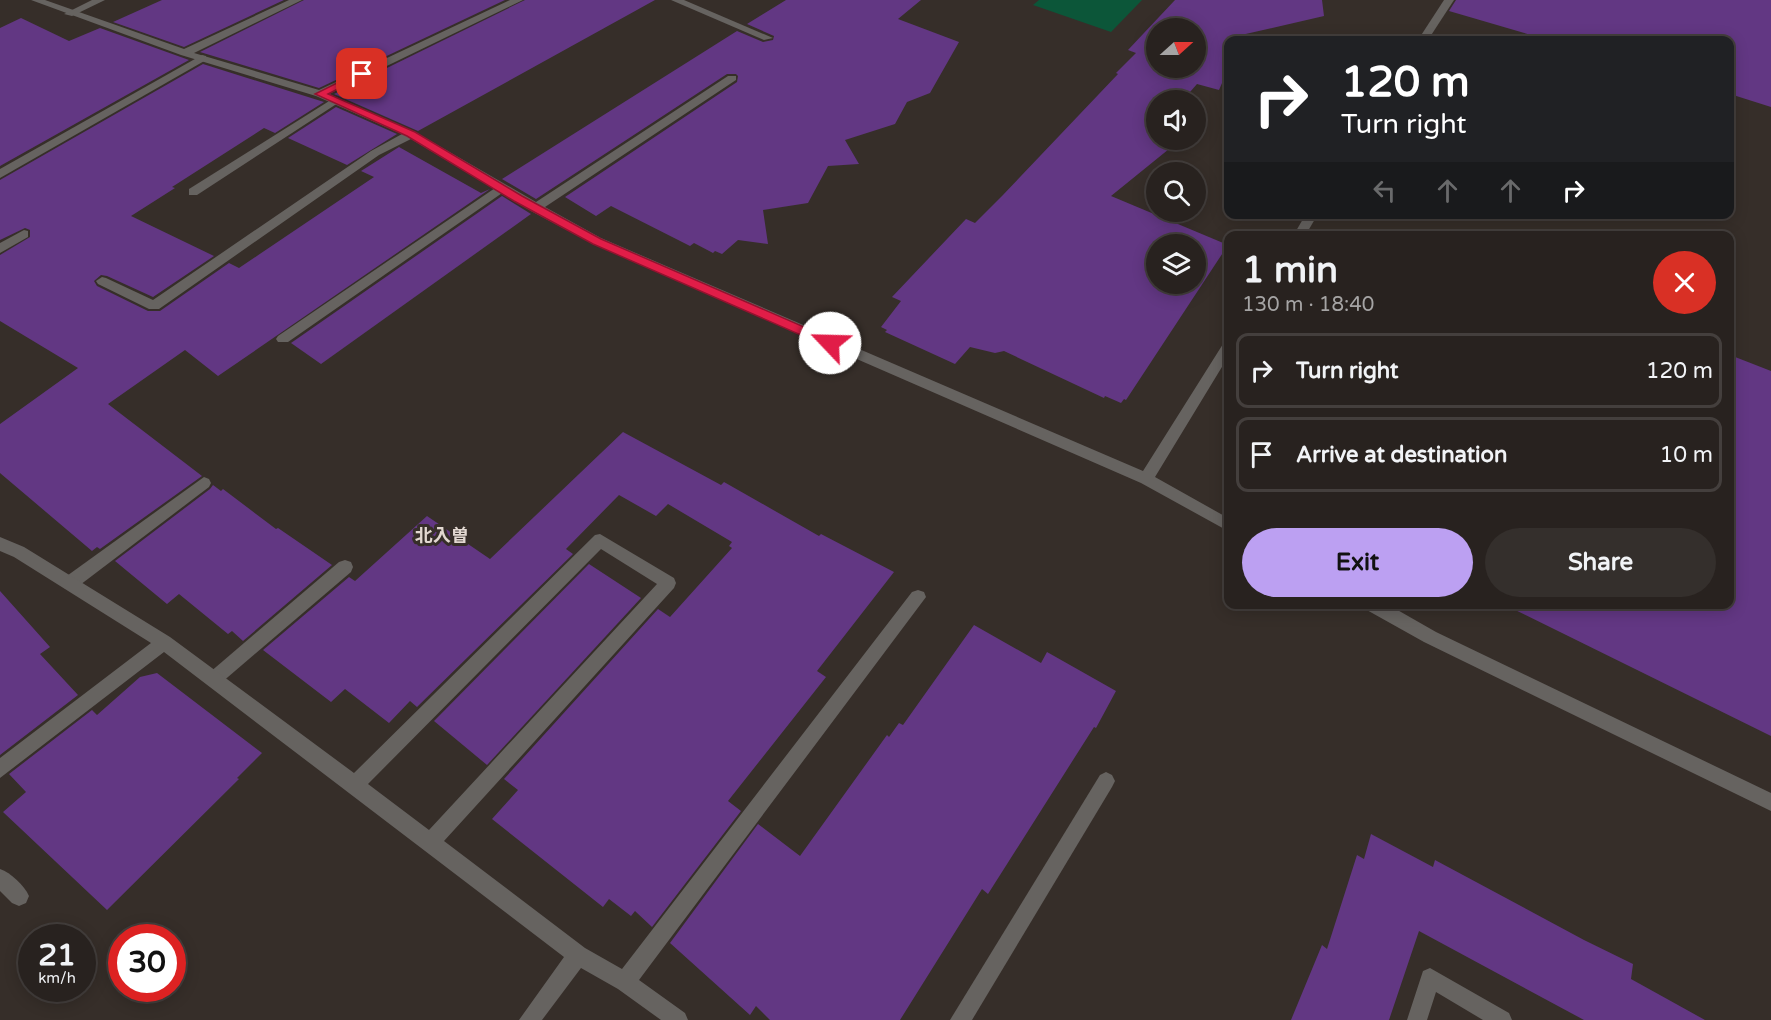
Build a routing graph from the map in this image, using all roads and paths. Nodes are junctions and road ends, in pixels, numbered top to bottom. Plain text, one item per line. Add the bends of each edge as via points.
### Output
1 (36, 0) edge
2 (100, 0) edge
3 (297, 0) edge
4 (518, 0) edge
5 (676, 0) edge
6 (1449, 0) edge
7 (69, 14) junction
8 (1426, 36) edge
9 (768, 38) dead end
10 (185, 53) junction
11 (202, 58) junction
12 (732, 78) dead end
13 (320, 94) junction
14 (334, 101) junction
15 (411, 134) junction
16 (0, 174) edge
17 (501, 188) junction
18 (193, 192) dead end
19 (535, 208) junction
20 (24, 234) dead end
21 (0, 249) edge
22 (102, 281) dead end
23 (283, 339) dead end
24 (1224, 352) edge
25 (1146, 479) junction
26 (204, 483) dead end
27 (1224, 523) edge
28 (0, 544) edge
29 (345, 567) dead end
30 (70, 583) junction
31 (918, 597) dead end
32 (1380, 609) edge
33 (164, 642) junction
34 (215, 678) junction
35 (0, 769) edge
36 (1107, 781) dead end
37 (355, 785) junction
38 (1771, 802) edge
39 (431, 842) junction
40 (0, 878) edge
41 (20, 896) dead end
42 (578, 956) junction
43 (626, 982) junction
44 (529, 1020) edge
45 (678, 1020) edge
46 (960, 1020) edge
47 (1417, 1020) edge
48 (1502, 1020) edge

1 - 7 street
2 - 7 street
3 - 10 street
4 - 13 street
5 - 9 street
6 - 8 street
7 - 10 street
10 - 11 street
11 - 13 street
11 - 16 street
12 - 19 street
13 - 14 street
14 - 15 street
14 - 18 street
15 - 17 street
15 - 22 street via 375,153 154,306
17 - 19 street
17 - 23 street
19 - 25 street via 597,241
20 - 21 street
24 - 25 street
25 - 27 street
26 - 30 street
28 - 30 street
29 - 34 street
30 - 33 street
31 - 43 street
32 - 38 street
33 - 34 street
33 - 35 street
34 - 37 street
36 - 46 street
37 - 39 street
37 - 39 street via 600,540 668,583
39 - 42 street
40 - 41 street
42 - 43 street
42 - 44 street
43 - 45 street
47 - 48 street via 1430,978

